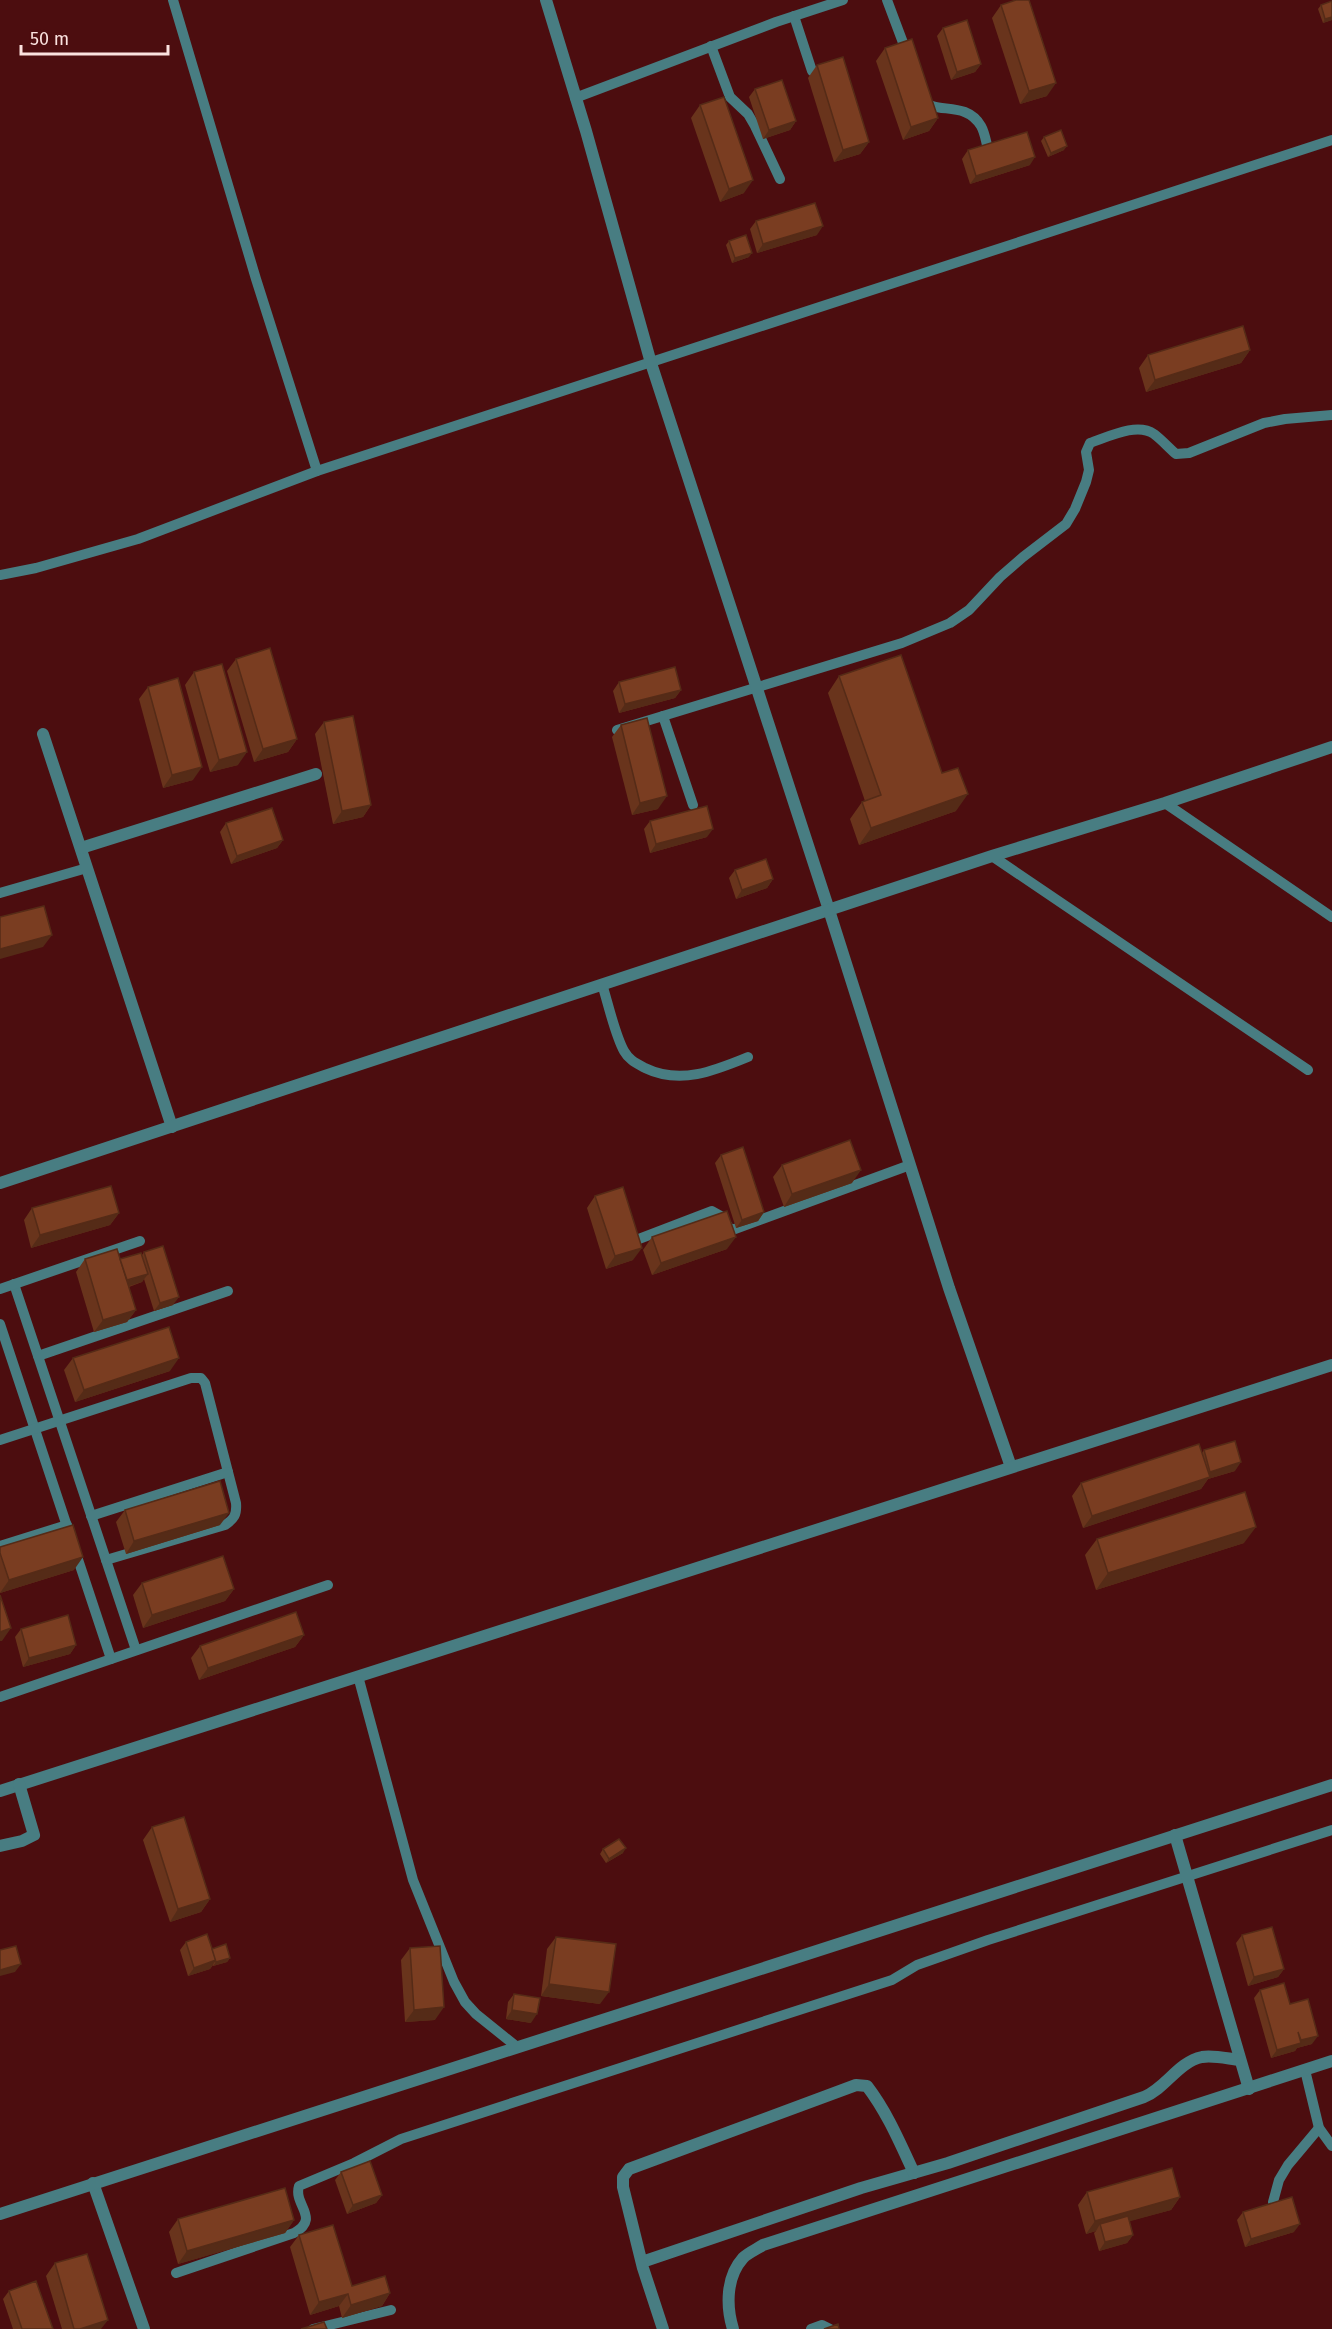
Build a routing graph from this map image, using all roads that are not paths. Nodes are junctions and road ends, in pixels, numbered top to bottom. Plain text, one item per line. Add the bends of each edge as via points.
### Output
1 (173, 0) edge
2 (546, 0) edge
3 (843, 0) edge
4 (887, 0) edge
5 (794, 16) junction
6 (711, 46) junction
7 (912, 66) edge
8 (812, 71) dead end
9 (920, 88) edge
10 (575, 98) junction
11 (1332, 140) edge
12 (988, 149) edge
13 (780, 179) dead end
14 (651, 363) junction
15 (1332, 415) edge
16 (317, 471) junction
17 (0, 575) edge
18 (757, 687) junction
19 (663, 716) junction
20 (617, 730) dead end
21 (44, 734) dead end
22 (1332, 747) edge
23 (316, 774) dead end
24 (1165, 803) junction
25 (693, 805) dead end
26 (81, 848) junction
27 (992, 856) junction
28 (87, 868) junction
29 (0, 893) edge
30 (829, 910) junction
31 (1332, 917) edge
32 (602, 984) junction
33 (748, 1058) dead end
34 (1308, 1070) dead end
35 (172, 1127) junction
36 (910, 1165) junction
37 (0, 1183) edge
38 (140, 1240) dead end
39 (631, 1242) edge
40 (14, 1284) junction
41 (0, 1289) edge
42 (228, 1291) dead end
43 (0, 1324) edge
44 (38, 1356) junction
45 (1332, 1365) edge
46 (59, 1419) junction
47 (35, 1428) junction
48 (0, 1440) edge
49 (1011, 1467) junction
50 (228, 1472) junction
51 (91, 1516) junction
52 (67, 1526) junction
53 (0, 1546) edge
54 (106, 1560) junction
55 (328, 1585) dead end
56 (136, 1650) junction
57 (111, 1659) junction
58 (358, 1676) junction
59 (0, 1697) edge
60 (19, 1784) junction
61 (1332, 1785) edge
62 (0, 1791) edge
63 (1332, 1830) edge
64 (1175, 1834) junction
65 (0, 1846) edge
66 (1187, 1877) junction
67 (518, 2047) junction
68 (1240, 2060) junction
69 (1332, 2061) edge
70 (1305, 2070) junction
71 (1249, 2089) junction
72 (1319, 2128) junction
73 (1332, 2146) edge
74 (914, 2173) junction
75 (93, 2183) junction
76 (1274, 2202) edge
77 (0, 2214) edge
78 (642, 2262) junction
79 (176, 2272) dead end
80 (391, 2310) dead end
81 (144, 2329) edge
82 (313, 2329) edge
83 (663, 2329) edge
84 (733, 2329) edge
85 (811, 2329) edge
86 (830, 2329) edge

1 - 16 lane
2 - 10 street
3 - 5 lane
4 - 7 lane
5 - 6 lane
5 - 8 lane
6 - 10 lane
6 - 13 lane via 730,97 748,114
9 - 12 lane via 932,107 963,110 972,115 983,129
10 - 14 street
11 - 14 lane
14 - 16 lane
14 - 18 street
15 - 18 lane via 1264,423 1189,453 1176,454 1144,429 1090,443 1086,452 1086,482 1066,524 1000,578 969,610 950,623 902,643
16 - 17 lane via 138,539
18 - 19 lane
18 - 30 street
19 - 20 lane
19 - 25 lane
21 - 26 street
22 - 24 street
23 - 26 street
24 - 27 street
24 - 31 lane
26 - 28 street
27 - 30 street
27 - 34 lane
28 - 29 lane
28 - 35 street
30 - 32 street
30 - 36 street
32 - 33 lane via 623,1050 633,1062 658,1075 680,1077 714,1071
32 - 35 street
35 - 37 street
36 - 39 lane via 735,1229 730,1229 712,1211
36 - 49 street
38 - 40 lane
40 - 41 lane
40 - 44 lane
42 - 44 lane
43 - 47 lane
44 - 46 lane
45 - 49 street
46 - 47 lane
46 - 50 lane via 201,1378
46 - 51 lane
47 - 48 lane
47 - 52 lane
49 - 58 street
50 - 51 lane
50 - 54 lane via 236,1503 234,1519
51 - 54 lane
52 - 53 lane
52 - 57 lane
54 - 56 lane
55 - 56 lane
56 - 57 lane
57 - 59 lane
58 - 60 street
58 - 67 lane via 413,1880 454,1982 476,2014
60 - 62 street
60 - 65 street via 34,1834
61 - 64 street
63 - 66 lane
64 - 66 street
64 - 67 street
66 - 68 street
66 - 79 lane via 988,1940 917,1965 892,1980 401,2139 298,2186 306,2223 302,2229
67 - 75 street
68 - 71 street
68 - 74 street via 1198,2059 1144,2097
69 - 70 street
70 - 71 street
70 - 72 lane
71 - 84 street via 763,2245 744,2257 732,2274 728,2297
72 - 73 lane
72 - 76 lane via 1288,2164
74 - 78 street
74 - 78 street via 874,2096 867,2086 856,2085 629,2169 623,2187
75 - 77 street
75 - 81 street
78 - 83 street
80 - 82 lane
85 - 86 lane via 822,2325

